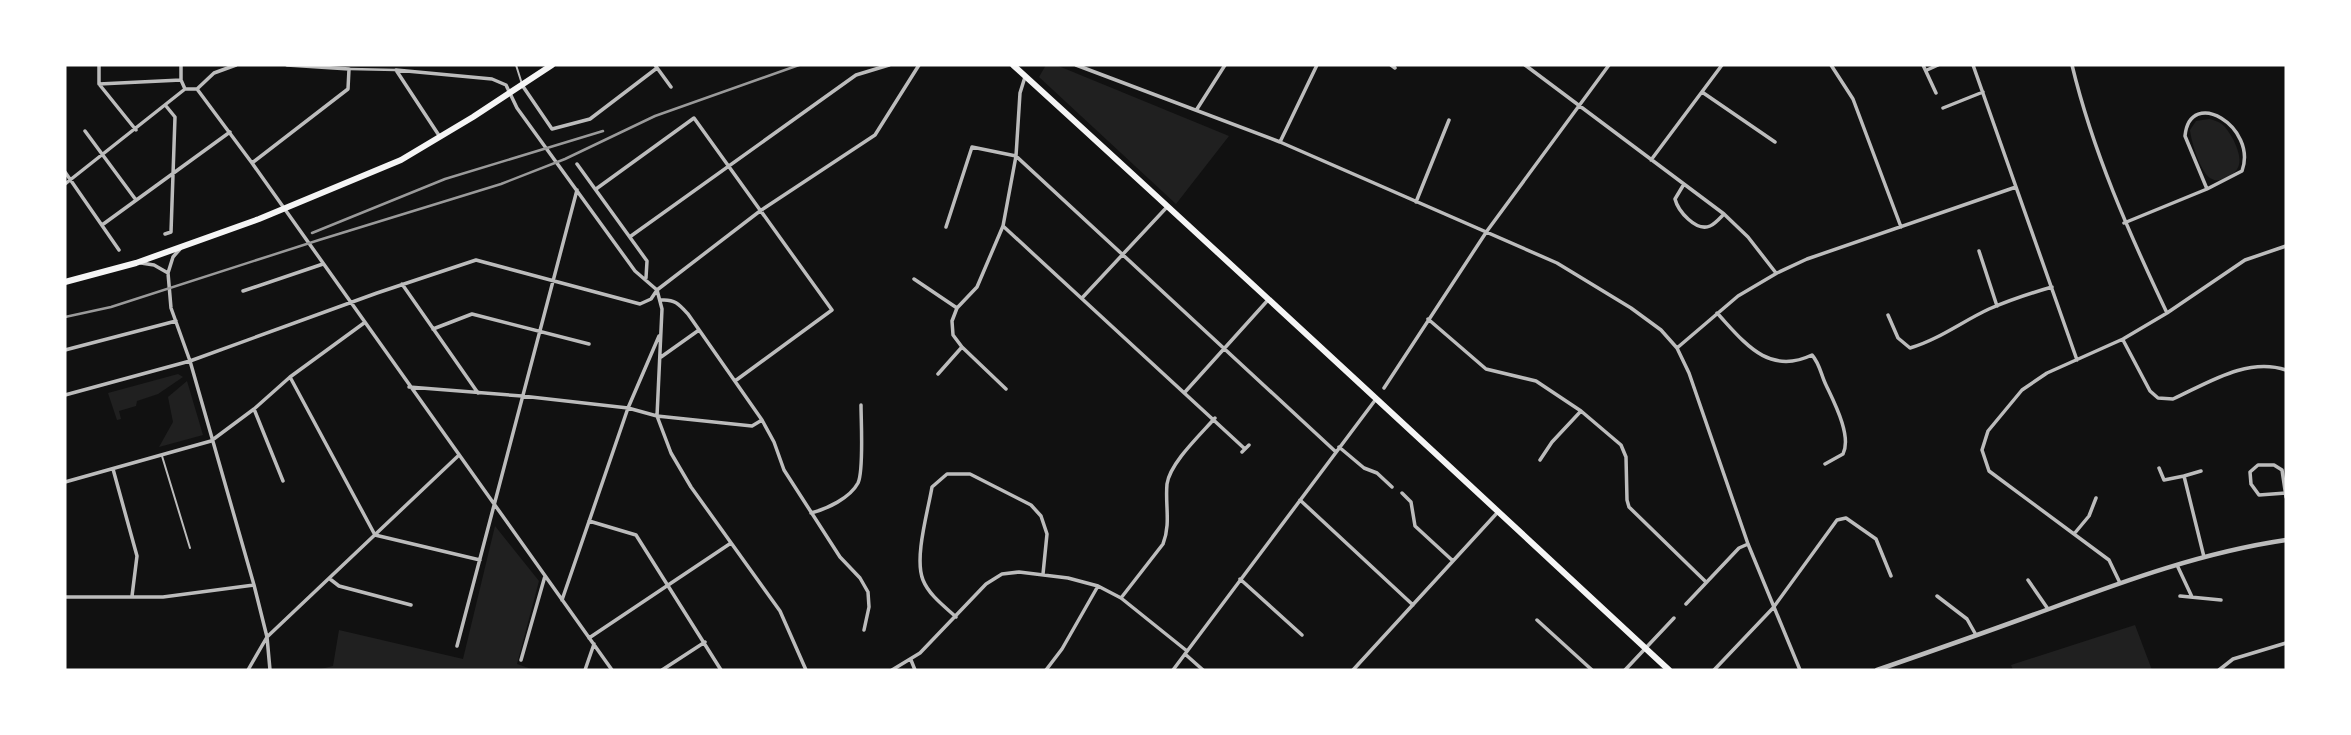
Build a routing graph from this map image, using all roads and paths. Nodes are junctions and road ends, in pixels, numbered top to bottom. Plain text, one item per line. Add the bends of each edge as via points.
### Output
1 (99, 65) edge
2 (181, 65) edge
3 (236, 65) edge
4 (288, 65) edge
5 (516, 65) edge
6 (552, 65) edge
7 (888, 65) edge
8 (919, 65) edge
9 (1076, 65) edge
10 (1225, 65) edge
11 (1317, 65) edge
12 (1525, 65) edge
13 (1609, 65) edge
14 (1723, 65) edge
15 (1831, 65) edge
16 (1923, 65) edge
17 (1938, 65) edge
18 (1973, 65) edge
19 (2072, 65) edge
20 (656, 66) edge
21 (1016, 66) edge
22 (348, 67) edge
23 (396, 70) junction
24 (1926, 70) junction
25 (1025, 78) junction
26 (181, 79) junction
27 (99, 84) junction
28 (522, 85) junction
29 (671, 87) dead end
30 (185, 89) junction
31 (197, 89) junction
32 (511, 92) junction
33 (1702, 92) junction
34 (1983, 92) junction
35 (1936, 93) dead end
36 (166, 106) junction
37 (1579, 106) junction
38 (1943, 108) dead end
39 (1197, 109) junction
40 (1449, 120) dead end
41 (136, 130) junction
42 (85, 131) dead end
43 (230, 132) junction
44 (440, 137) junction
45 (1280, 142) junction
46 (1775, 142) dead end
47 (103, 155) junction
48 (1016, 156) junction
49 (1651, 160) junction
50 (252, 163) junction
51 (577, 164) dead end
52 (728, 166) junction
53 (65, 172) edge
54 (173, 172) junction
55 (70, 180) junction
56 (65, 184) edge
57 (1684, 184) junction
58 (2016, 187) junction
59 (596, 189) junction
60 (2207, 189) junction
61 (577, 190) junction
62 (136, 200) junction
63 (1416, 202) junction
64 (1167, 207) junction
65 (283, 209) junction
66 (760, 211) junction
67 (1724, 214) junction
68 (2124, 223) junction
69 (102, 225) junction
70 (1003, 226) junction
71 (946, 227) dead end
72 (1900, 227) junction
73 (1487, 231) junction
74 (165, 234) dead end
75 (631, 236) junction
76 (2286, 246) edge
77 (182, 247) junction
78 (119, 250) dead end
79 (1979, 251) dead end
80 (1122, 254) junction
81 (136, 263) junction
82 (323, 264) junction
83 (168, 272) junction
84 (1777, 273) junction
85 (552, 278) junction
86 (646, 278) junction
87 (914, 279) dead end
88 (65, 282) edge
89 (402, 284) junction
90 (2052, 287) junction
91 (657, 290) junction
92 (243, 291) dead end
93 (1082, 298) junction
94 (1269, 298) junction
95 (660, 301) junction
96 (352, 303) junction
97 (1997, 306) junction
98 (957, 309) junction
99 (1717, 313) junction
100 (2167, 313) junction
101 (1888, 315) dead end
102 (1428, 319) junction
103 (176, 321) junction
104 (364, 323) junction
105 (433, 328) junction
106 (699, 330) junction
107 (539, 331) junction
108 (660, 332) junction
109 (2123, 340) junction
110 (589, 344) dead end
111 (962, 347) junction
112 (1224, 348) junction
113 (1677, 348) junction
114 (65, 350) edge
115 (660, 358) junction
116 (2077, 360) junction
117 (190, 361) junction
118 (2286, 369) edge
119 (938, 373) dead end
120 (290, 377) junction
121 (735, 381) junction
122 (410, 387) junction
123 (1384, 388) dead end
124 (1006, 389) dead end
125 (1185, 392) junction
126 (478, 393) junction
127 (65, 395) edge
128 (522, 396) junction
129 (1376, 399) junction
130 (861, 405) dead end
131 (628, 408) junction
132 (254, 409) junction
133 (1581, 411) junction
134 (657, 416) junction
135 (1214, 418) junction
136 (761, 422) junction
137 (211, 441) junction
138 (1339, 447) junction
139 (1245, 449) dead end
140 (1336, 452) junction
141 (162, 455) junction
142 (458, 456) junction
143 (1540, 460) dead end
144 (1825, 464) dead end
145 (113, 468) junction
146 (2160, 468) dead end
147 (2201, 471) dead end
148 (2184, 476) junction
149 (283, 481) dead end
150 (65, 482) edge
151 (1392, 487) dead end
152 (1402, 493) dead end
153 (2286, 495) edge
154 (2096, 498) dead end
155 (1300, 500) junction
156 (494, 506) junction
157 (811, 513) junction
158 (1497, 513) junction
159 (589, 521) junction
160 (2074, 534) junction
161 (375, 535) junction
162 (2286, 540) edge
163 (731, 543) junction
164 (1748, 544) junction
165 (190, 548) dead end
166 (2204, 557) junction
167 (480, 560) junction
168 (1454, 561) junction
169 (2177, 565) junction
170 (1043, 574) junction
171 (545, 576) junction
172 (1891, 576) dead end
173 (329, 579) junction
174 (1240, 579) junction
175 (2028, 580) dead end
176 (1706, 582) junction
177 (2120, 583) junction
178 (254, 585) junction
179 (669, 585) junction
180 (1098, 586) junction
181 (132, 596) junction
182 (1937, 596) dead end
183 (2180, 596) dead end
184 (65, 597) edge
185 (2192, 597) junction
186 (1121, 598) junction
187 (562, 600) junction
188 (2221, 600) dead end
189 (1686, 604) dead end
190 (411, 605) dead end
191 (1413, 605) junction
192 (1773, 608) junction
193 (2048, 609) junction
194 (956, 617) junction
195 (1674, 618) dead end
196 (1537, 620) dead end
197 (863, 630) dead end
198 (1302, 635) dead end
199 (1976, 635) junction
200 (267, 637) junction
201 (589, 638) junction
202 (705, 642) junction
203 (2286, 643) edge
204 (594, 644) junction
205 (457, 646) dead end
206 (1645, 649) junction
207 (1186, 653) junction
208 (521, 660) dead end
209 (911, 660) junction
210 (248, 670) edge
211 (270, 670) edge
212 (585, 670) edge
213 (612, 670) edge
214 (662, 670) edge
215 (721, 670) edge
216 (806, 670) edge
217 (892, 670) edge
218 (915, 670) edge
219 (1046, 670) edge
220 (1173, 670) edge
221 (1203, 670) edge
222 (1353, 670) edge
223 (1592, 670) edge
224 (1625, 670) edge
225 (1669, 670) edge
226 (1714, 670) edge
227 (1800, 670) edge
228 (1877, 670) edge
229 (2219, 670) edge

1 - 27 street
2 - 26 street
3 - 31 street via 214,73
4 - 22 street
5 - 28 lane
6 - 28 highway
7 - 52 street via 856,75
8 - 66 street via 875,135
9 - 39 street
10 - 39 street
11 - 45 street
12 - 37 street
13 - 37 street
14 - 33 street
15 - 72 street via 1853,99
16 - 24 street
17 - 24 street
18 - 34 street
19 - 68 street
20 - 28 street via 590,119 552,129
20 - 29 street
21 - 25 highway
22 - 23 street
22 - 50 street via 348,89
23 - 32 street via 492,79
23 - 44 street
24 - 35 street
25 - 48 street
25 - 64 highway
26 - 27 street
26 - 30 street
27 - 41 street
28 - 32 highway
30 - 31 street
30 - 36 street
31 - 43 street
32 - 44 highway
32 - 61 street via 517,108
33 - 46 street
33 - 49 street
34 - 38 street
34 - 58 street
36 - 41 street
36 - 54 street via 175,117
37 - 49 street
37 - 73 street
39 - 45 street
40 - 63 street
41 - 47 street
42 - 47 street
43 - 50 street
43 - 54 street
44 - 65 highway via 401,160
45 - 63 street
47 - 55 street
47 - 62 street
48 - 70 street
48 - 71 street via 972,148
48 - 80 street
49 - 57 street
50 - 65 street
51 - 59 street
52 - 59 street via 694,118
52 - 66 street
52 - 75 street
53 - 55 street
54 - 62 street
54 - 74 street via 171,232
55 - 56 street
55 - 69 street
57 - 67 street
57 - 67 street via 1675,199 1692,222 1704,227
58 - 72 street
58 - 90 street
59 - 75 street
60 - 60 street via 2185,136 2192,119 2214,114 2229,121 2245,156 2242,171
60 - 68 street
61 - 85 street
61 - 86 street via 635,271
62 - 69 street
63 - 73 street
64 - 80 street
64 - 94 highway
65 - 77 highway
65 - 82 street
66 - 91 street
66 - 121 street via 832,310
67 - 84 street
68 - 100 street
69 - 78 street
70 - 93 street
70 - 98 street via 977,287
72 - 84 street
73 - 102 street
73 - 113 street via 1557,262 1619,300 1661,330
75 - 86 street via 648,261
76 - 100 street via 2245,260
77 - 81 highway
77 - 83 street
79 - 97 street
80 - 93 street
80 - 112 street
81 - 83 street
81 - 88 highway
82 - 92 street
82 - 96 street
83 - 103 street
84 - 99 street
85 - 89 street via 476,260
85 - 91 street via 640,304 652,299
85 - 107 street
86 - 91 street
87 - 98 street
89 - 96 street
89 - 105 street
90 - 97 street
90 - 116 street
91 - 95 street
93 - 125 street
94 - 112 street
94 - 129 highway
95 - 106 street via 677,302
95 - 108 street
96 - 104 street
96 - 117 street
97 - 101 street via 1910,348 1898,338
98 - 111 street via 953,335
99 - 113 street
99 - 144 street via 1757,354 1781,362 1812,355 1817,360 1846,440 1843,454
100 - 109 street
102 - 123 street
102 - 133 street via 1486,369 1536,381
103 - 114 street
103 - 117 street
104 - 120 street
104 - 122 street
105 - 107 street via 472,314
105 - 126 street
106 - 115 street
106 - 121 street
107 - 110 street
107 - 128 street
108 - 115 street
108 - 131 street
109 - 116 street
109 - 118 street via 2150,391 2165,400 2248,367
111 - 119 street
111 - 124 street
112 - 125 street
112 - 140 street
113 - 164 street
115 - 134 street
116 - 160 street via 2022,390 1988,431 1982,450 1989,471
117 - 127 street
117 - 137 street
120 - 132 street
120 - 161 street
121 - 136 street
122 - 126 street
122 - 142 street
125 - 135 street
126 - 128 street
128 - 131 street
128 - 156 street
129 - 138 street
129 - 158 highway
130 - 157 street via 858,484
131 - 134 street
131 - 159 street
132 - 137 street
132 - 149 street
133 - 143 street
133 - 176 street via 1621,445 1629,507
134 - 136 street via 752,426
134 - 163 street via 671,453
135 - 139 street
135 - 186 street via 1171,471 1167,534
136 - 157 street via 783,470
137 - 141 street
137 - 178 street
138 - 140 street
138 - 151 street
140 - 155 street
141 - 145 street
141 - 165 lane
142 - 156 street
142 - 161 street
145 - 150 street
145 - 181 street via 137,556
146 - 148 street via 2164,481
147 - 148 street
148 - 166 street
152 - 168 street via 1411,502 1415,526
153 - 153 street via 2259,495 2250,472 2258,465 2274,464 2282,470
154 - 160 street
155 - 174 street
155 - 191 street
156 - 167 street
156 - 171 street
157 - 197 street via 868,592
158 - 168 street
158 - 206 highway
159 - 179 street via 636,536
159 - 187 street
160 - 177 street via 2109,560
161 - 167 street
161 - 173 street
162 - 166 street
163 - 179 street
163 - 216 street via 780,611
164 - 176 street
164 - 192 street
166 - 169 street
167 - 205 street
168 - 191 street
169 - 177 street
169 - 185 street
170 - 180 street
170 - 194 street via 1002,574 986,584
170 - 194 street via 1047,534 1031,505 970,474 947,474 932,487 920,560 922,579 932,596
171 - 187 street
171 - 208 street
172 - 192 street via 1876,539 1841,518
173 - 190 street via 339,586
173 - 200 street
174 - 198 street
174 - 207 street
175 - 193 street
176 - 189 street
177 - 193 street
178 - 181 street via 163,597
178 - 200 street
179 - 201 street
179 - 202 street
180 - 186 street
180 - 219 street
181 - 184 street
182 - 199 street via 1967,619
183 - 185 street
185 - 188 street
186 - 207 street
187 - 201 street
191 - 222 street
192 - 226 street
192 - 227 street
193 - 199 street
194 - 209 street
195 - 206 street
196 - 223 street
199 - 228 street
200 - 210 street
200 - 211 street
201 - 204 street
202 - 214 street
202 - 215 street
203 - 229 street via 2233,659
204 - 212 street
204 - 213 street
206 - 224 street
206 - 225 highway
207 - 220 street
207 - 221 street
209 - 217 street
209 - 218 street

